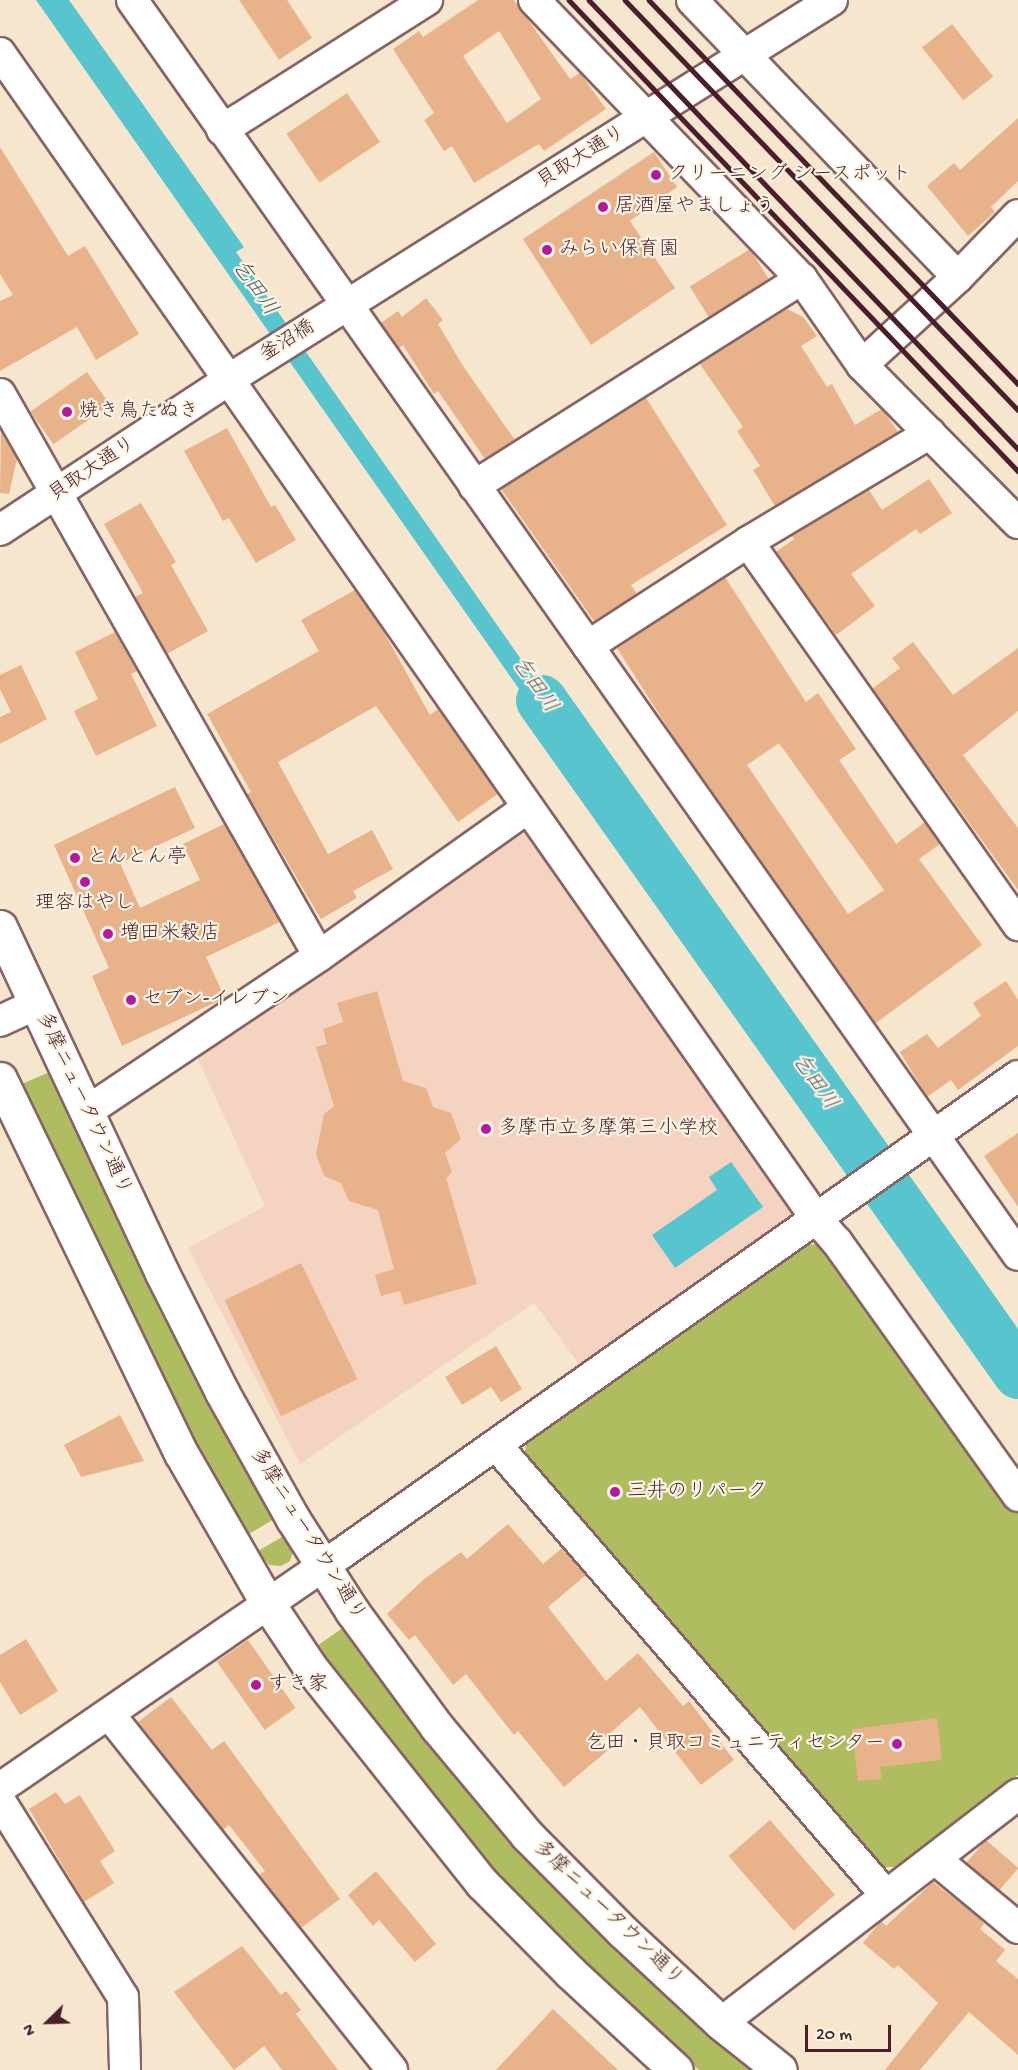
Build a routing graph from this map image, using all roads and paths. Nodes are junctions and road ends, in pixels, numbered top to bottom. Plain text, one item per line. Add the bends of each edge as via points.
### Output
1 (132, 0) edge
2 (427, 0) edge
3 (534, 0) edge
4 (692, 0) edge
5 (832, 0) edge
6 (0, 53) edge
7 (744, 55) junction
8 (647, 117) junction
9 (222, 130) junction
10 (1018, 215) edge
11 (958, 278) junction
12 (802, 279) junction
13 (338, 310) junction
14 (862, 364) junction
15 (238, 373) junction
16 (0, 394) edge
17 (930, 433) junction
18 (474, 486) junction
19 (59, 493) junction
20 (1018, 523) edge
21 (0, 530) edge
22 (748, 542) junction
23 (588, 646) junction
24 (527, 808) junction
25 (1018, 925) edge
26 (0, 927) edge
27 (319, 956) junction
28 (36, 1004) junction
29 (0, 1021) edge
30 (1018, 1076) edge
31 (0, 1079) edge
32 (86, 1112) junction
33 (922, 1141) junction
34 (815, 1217) junction
35 (1018, 1255) edge
36 (495, 1445) junction
37 (1018, 1496) edge
38 (322, 1567) junction
39 (268, 1604) junction
40 (109, 1714) junction
41 (0, 1788) edge
42 (1018, 1794) edge
43 (0, 1801) edge
44 (935, 1859) junction
45 (885, 1894) junction
46 (1018, 1928) edge
47 (721, 2023) junction
48 (125, 2070) edge
49 (392, 2070) edge
50 (676, 2070) edge
51 (780, 2070) edge

1 - 9 street
2 - 9 street
3 - 8 street
4 - 7 street
5 - 7 street, 貝取大通り
6 - 15 street
7 - 8 street, 貝取大通り
7 - 11 street
8 - 12 street
8 - 13 street, 貝取大通り
9 - 13 street
10 - 11 street
11 - 14 street
12 - 14 street
12 - 18 street
13 - 15 street, 釜沼橋
13 - 18 street
14 - 17 street
15 - 19 street, 貝取大通り
15 - 24 street
16 - 19 street
17 - 20 street
17 - 22 street
18 - 23 street
19 - 21 street, 貝取大通り
19 - 27 street
22 - 23 street
22 - 25 street
23 - 33 street
24 - 27 street
24 - 34 street
26 - 28 main road, 多摩ニュータウン通り
27 - 32 street
28 - 29 street
28 - 32 main road, 多摩ニュータウン通り
30 - 33 street
31 - 39 main road via 181,1453
32 - 38 main road, 多摩ニュータウン通り via 222,1392
33 - 34 street
33 - 35 street
34 - 36 street
34 - 37 street via 837,1242
36 - 38 street
36 - 45 street
38 - 39 street
38 - 47 main road, 多摩ニュータウン通り via 437,1727 527,1834 622,1931
39 - 40 street
39 - 50 main road via 310,1667 390,1772 482,1883 570,1972
40 - 41 street
40 - 49 street
42 - 44 street
43 - 48 street via 123,1997
44 - 45 street
44 - 46 street
45 - 47 street
47 - 51 main road, 多摩ニュータウン通り

